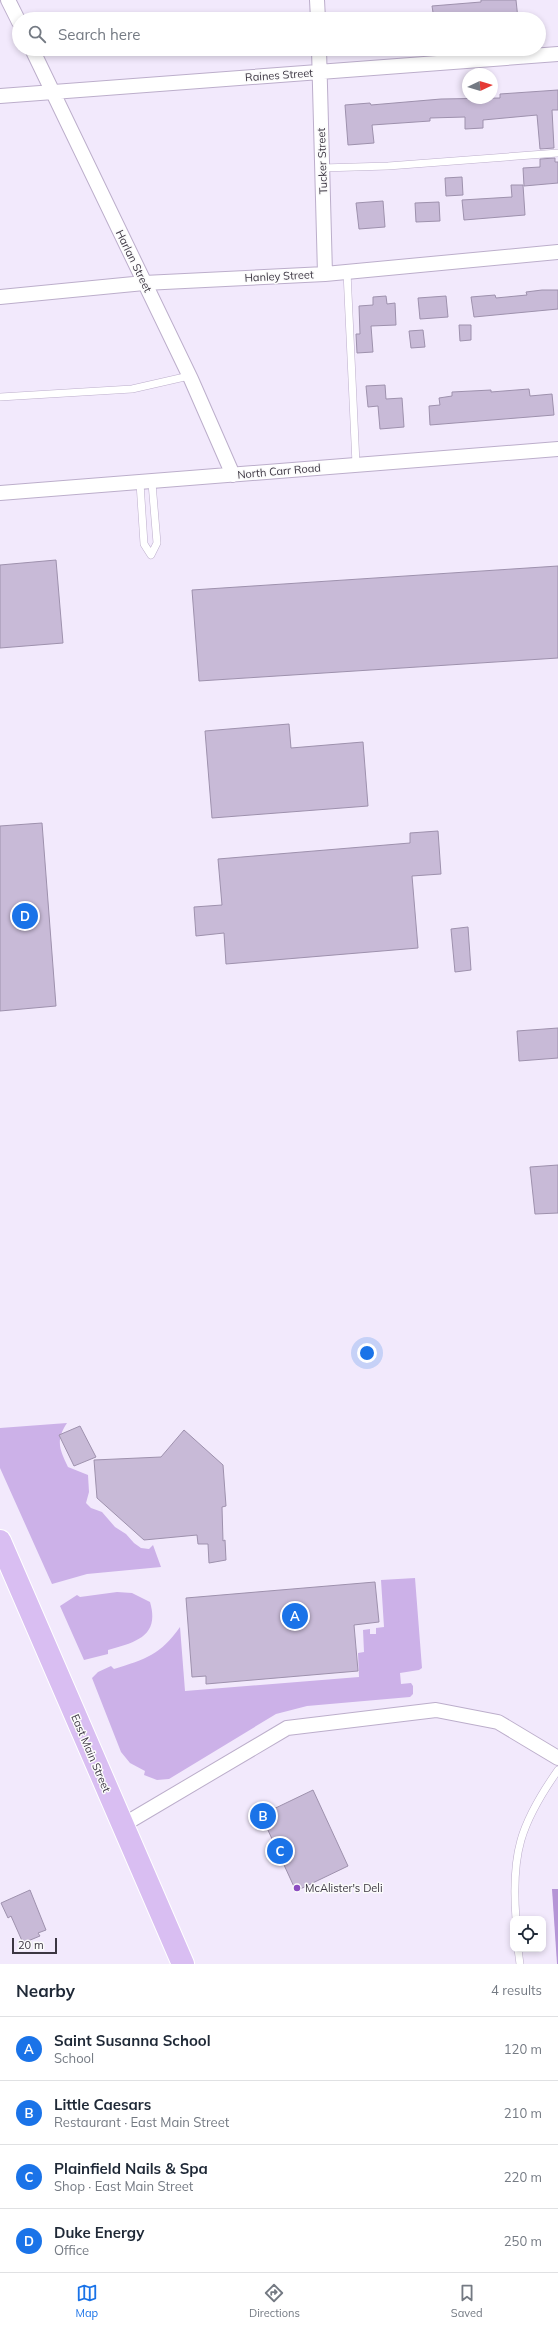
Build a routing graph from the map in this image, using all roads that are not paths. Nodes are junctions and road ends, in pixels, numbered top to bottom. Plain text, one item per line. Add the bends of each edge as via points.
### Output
1 (8, 0) edge
2 (317, 0) edge
3 (14, 12) edge
4 (318, 12) edge
5 (558, 54) edge
6 (546, 55) edge
7 (35, 56) edge
8 (319, 56) edge
9 (531, 56) edge
10 (319, 72) junction
11 (52, 91) junction
12 (0, 96) edge
13 (558, 153) edge
14 (322, 168) junction
15 (558, 252) edge
16 (347, 272) junction
17 (325, 274) junction
18 (144, 283) junction
19 (0, 297) edge
20 (189, 376) junction
21 (0, 397) edge
22 (558, 449) edge
23 (356, 464) junction
24 (233, 475) junction
25 (146, 483) junction
26 (0, 493) edge
27 (0, 1541) edge
28 (558, 1758) edge
29 (558, 1770) edge
30 (123, 1825) junction
31 (516, 1916) edge
32 (518, 1952) edge
33 (183, 1964) edge
34 (520, 1964) edge

1 - 3 street
2 - 4 street
5 - 6 street, Raines Street
7 - 11 street, Harlan Street
8 - 10 street, Tucker Street
9 - 10 street, Raines Street
10 - 11 street, Raines Street
10 - 14 street, Tucker Street
11 - 12 street, Raines Street
11 - 18 street, Harlan Street
13 - 14 lane via 388,166
14 - 17 street, Tucker Street
15 - 16 street, Hanley Street
16 - 17 street, Hanley Street
16 - 23 lane
17 - 18 street, Hanley Street
18 - 19 street, Hanley Street
18 - 20 street, Harlan Street
20 - 21 lane via 132,389
20 - 24 street, Harlan Street
22 - 23 street, North Carr Road
23 - 24 street, North Carr Road
24 - 25 street, North Carr Road
25 - 25 lane via 144,544 151,555 156,543
25 - 26 street, North Carr Road
27 - 30 main road, East Main Street
28 - 30 street via 498,1722 436,1710 287,1728
29 - 31 lane via 525,1823 516,1854 513,1878
30 - 33 main road, East Main Street
32 - 34 lane

